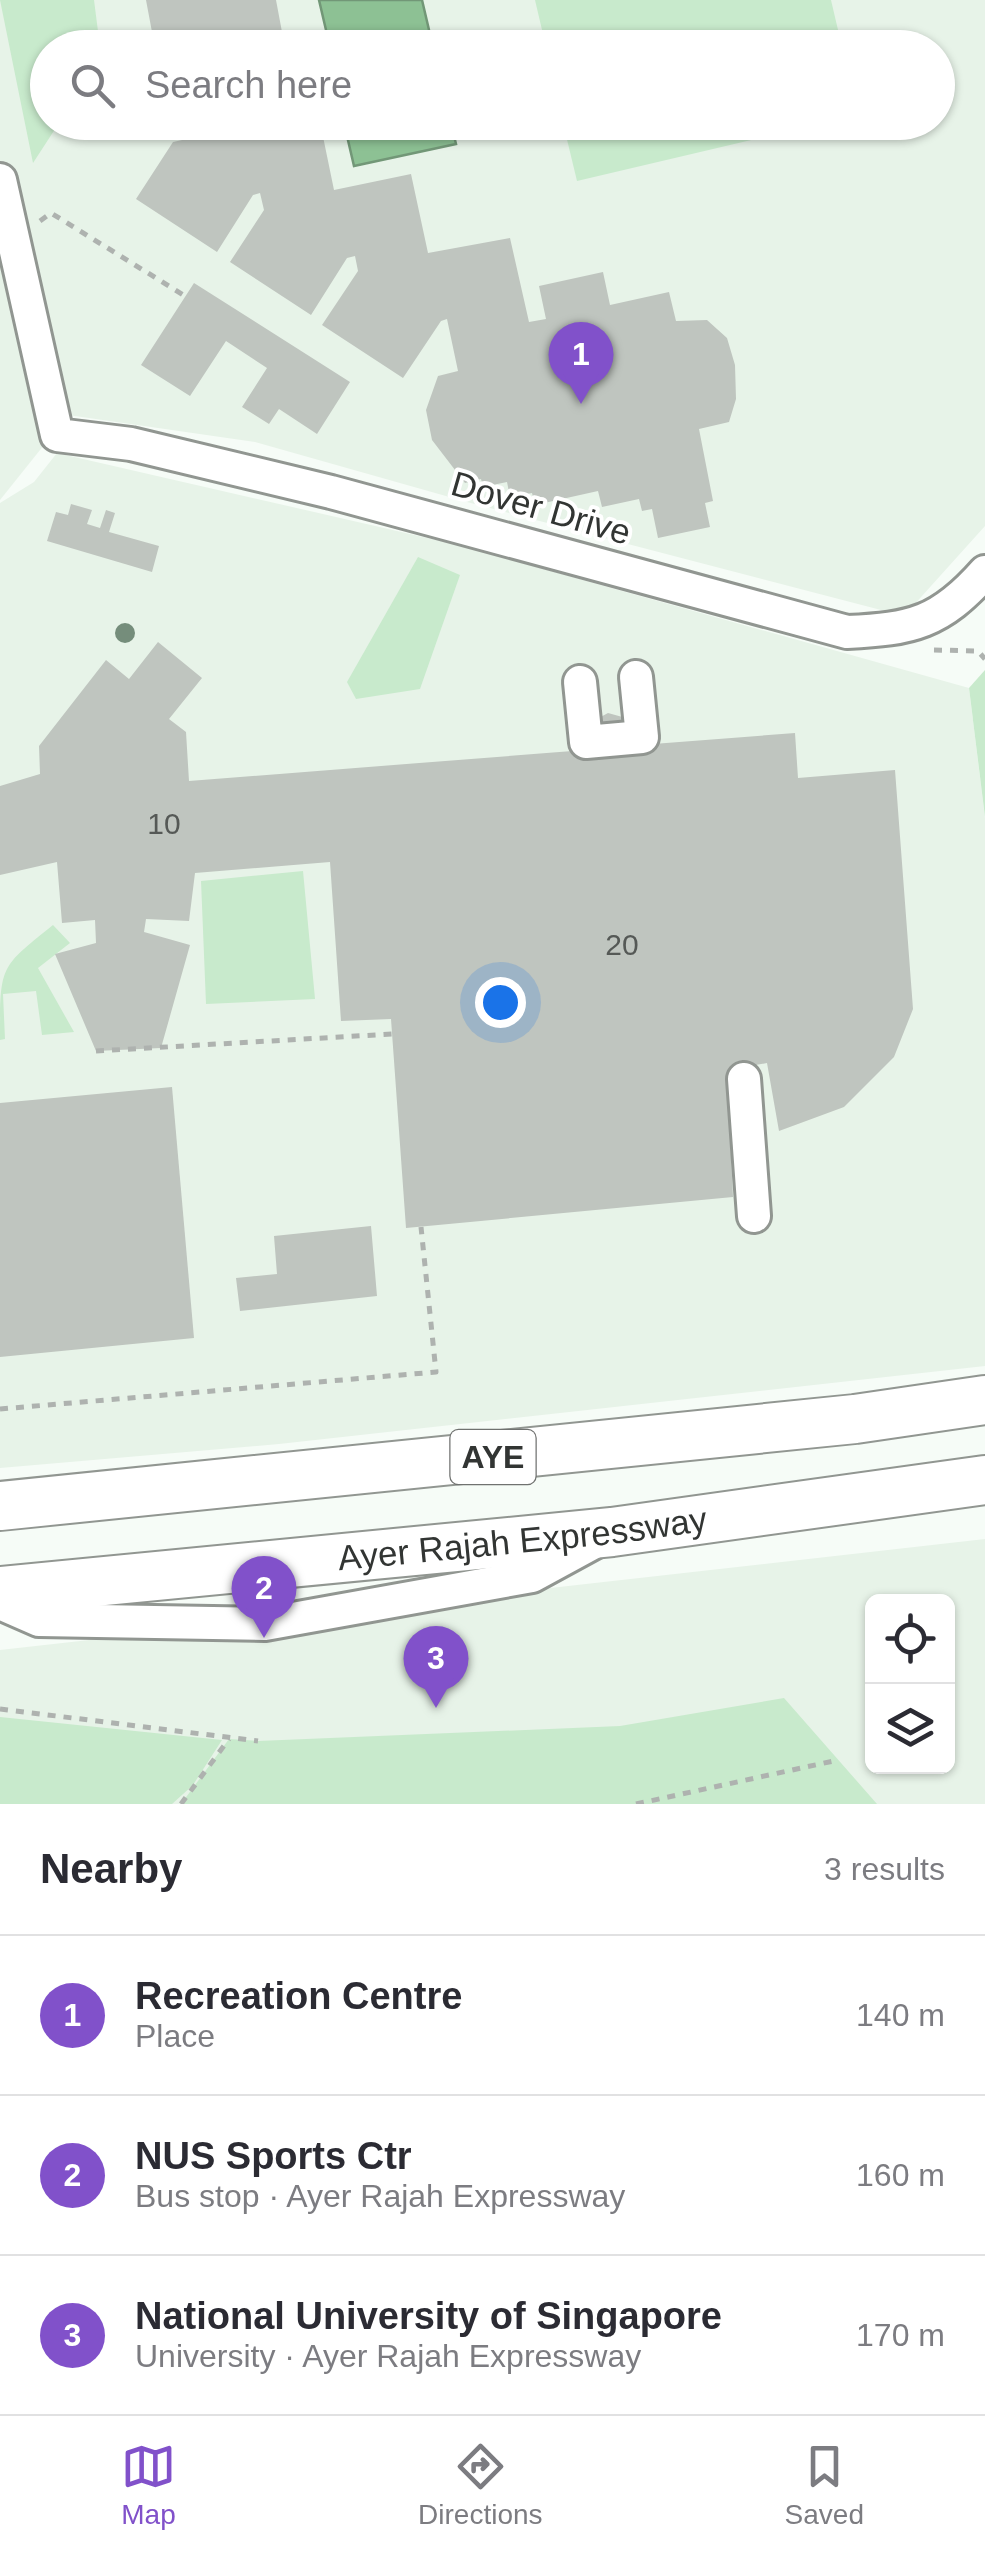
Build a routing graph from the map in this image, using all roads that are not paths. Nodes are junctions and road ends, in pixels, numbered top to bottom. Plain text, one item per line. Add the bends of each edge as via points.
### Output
1 (0, 180) edge
2 (985, 572) edge
3 (636, 677) dead end
4 (580, 682) dead end
5 (744, 1079) dead end
6 (754, 1216) dead end
7 (985, 1400) edge
8 (985, 1480) edge
9 (0, 1506) edge
10 (612, 1532) junction
11 (0, 1591) edge
12 (0, 1604) edge

1 - 2 lane, Dover Drive via 57,435 131,444 314,488 846,632 902,630 941,615
3 - 4 lane via 642,737 624,739 586,742
5 - 6 lane
7 - 9 highway, AYE
8 - 10 highway, Ayer Rajah Expressway
10 - 11 highway, Ayer Rajah Expressway
10 - 12 lane via 532,1576 265,1624 39,1620

